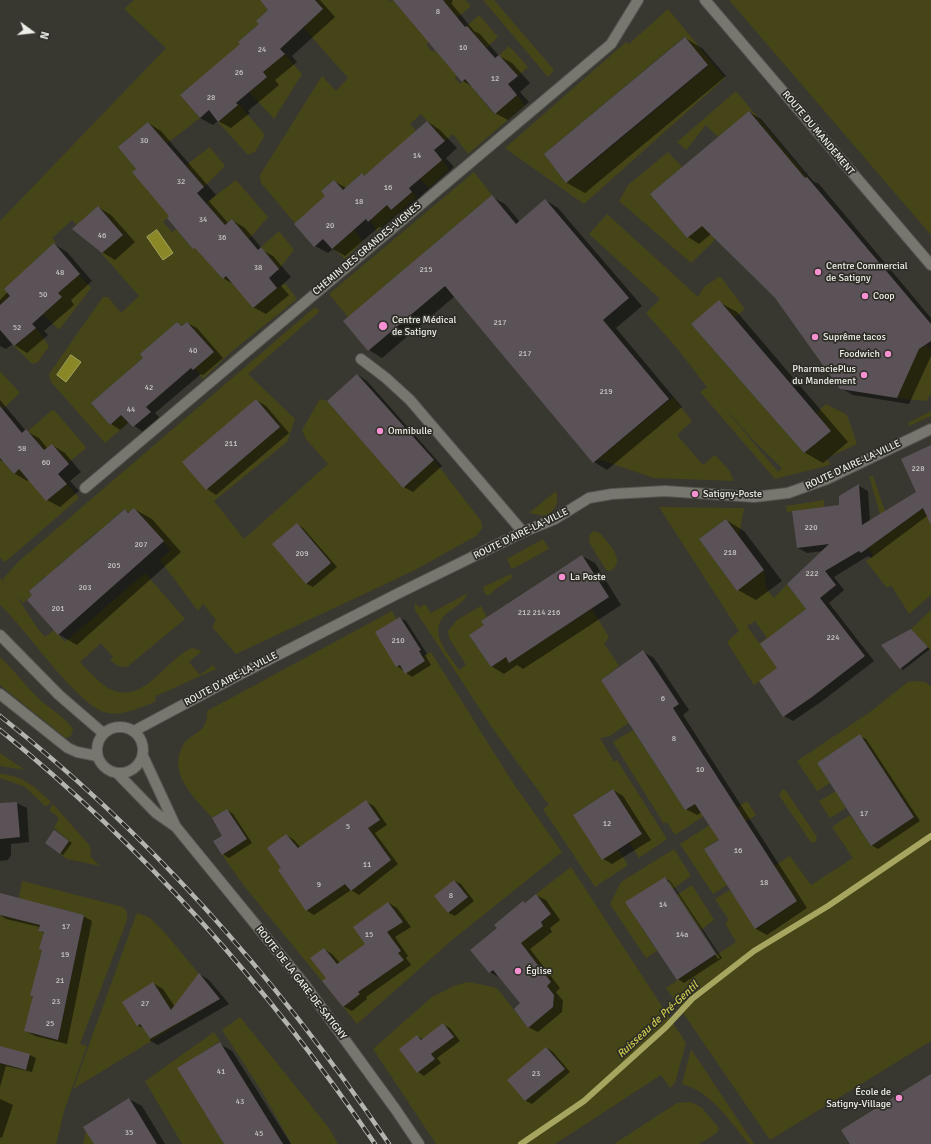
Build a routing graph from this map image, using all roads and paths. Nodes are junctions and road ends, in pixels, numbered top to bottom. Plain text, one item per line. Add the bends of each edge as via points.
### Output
1 (638, 0) edge
2 (705, 0) edge
3 (931, 265) edge
4 (361, 359) dead end
5 (931, 429) edge
6 (85, 488) dead end
7 (523, 532) junction
8 (0, 635) edge
9 (0, 694) edge
10 (134, 731) junction
11 (103, 733) junction
12 (97, 756) junction
13 (143, 756) junction
14 (117, 773) junction
15 (176, 827) junction
16 (419, 1144) edge

1 - 6 street, CHEMIN DES GRANDES-VIGNES via 611,44
2 - 3 street, ROUTE DU MANDEMENT
4 - 7 street via 410,400
5 - 7 street, ROUTE D'AIRE-LA-VILLE via 827,479 788,493 754,497 665,491 612,494 589,498 556,519
7 - 10 street, ROUTE D'AIRE-LA-VILLE via 235,677
8 - 11 street via 59,695
9 - 12 street via 68,748
10 - 11 street via 117,726
10 - 13 street via 141,738
11 - 12 street via 98,739
12 - 14 street via 101,765
13 - 14 street via 135,768
13 - 15 street, ROUTE DE LA GARE-DE-SATIGNY
14 - 15 street, ROUTE DE LA GARE-DE-SATIGNY via 156,813
15 - 16 street, ROUTE DE LA GARE-DE-SATIGNY via 305,985

